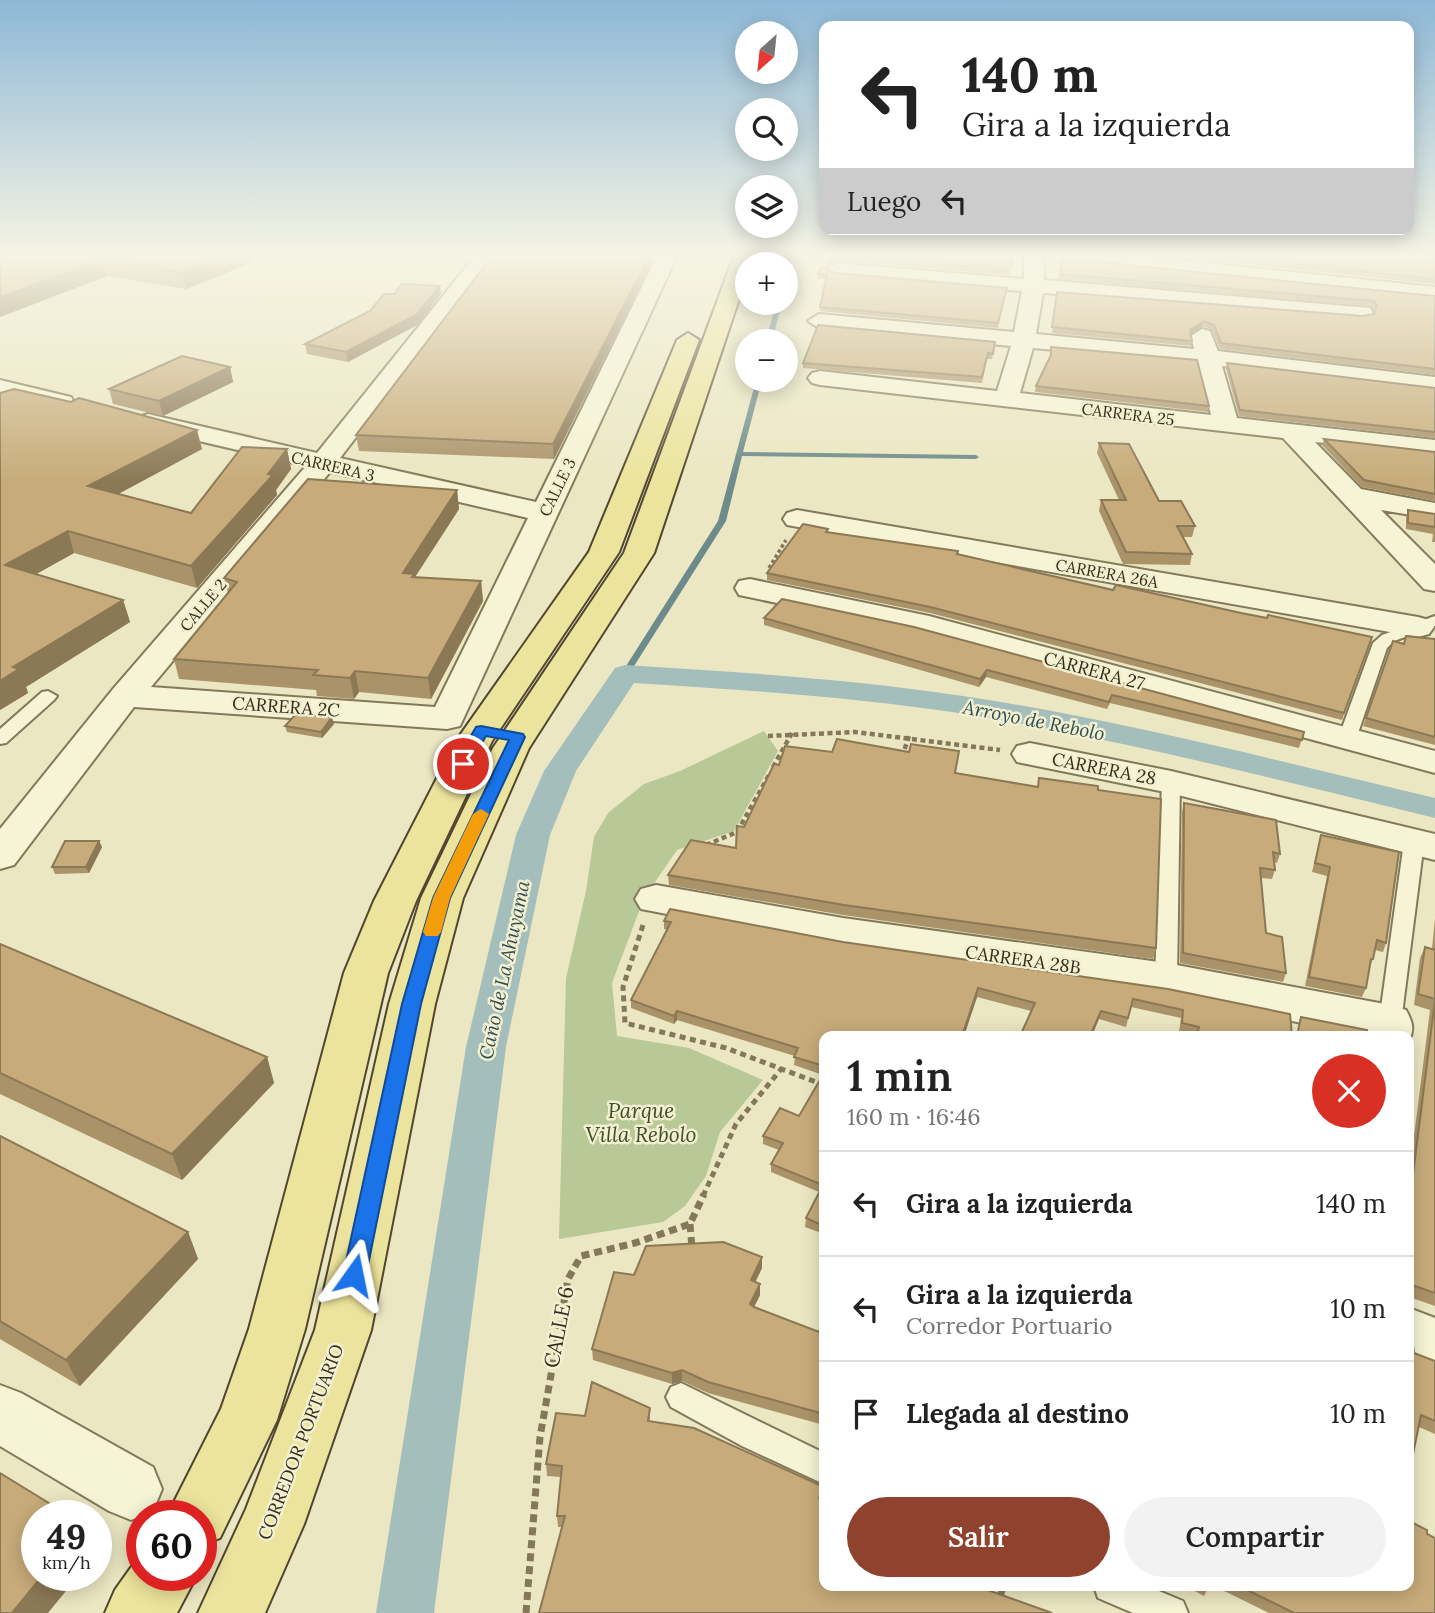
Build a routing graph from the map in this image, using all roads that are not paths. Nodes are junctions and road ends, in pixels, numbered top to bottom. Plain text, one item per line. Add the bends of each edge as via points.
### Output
1 (427, 331) edge
2 (632, 331) edge
3 (691, 331) edge
4 (718, 331) edge
5 (931, 331) edge
6 (1027, 331) edge
7 (1200, 331) edge
8 (1026, 340) junction
9 (1206, 357) junction
10 (820, 378) dead end
11 (1435, 384) edge
12 (4, 396) edge
13 (1006, 399) junction
14 (85, 408) edge
15 (125, 417) edge
16 (1227, 426) junction
17 (1292, 433) junction
18 (1435, 448) edge
19 (322, 464) junction
20 (1353, 496) junction
21 (1435, 511) edge
22 (545, 513) junction
23 (801, 520) road end
24 (1435, 582) edge
25 (759, 590) road end
26 (1426, 624) edge
27 (48, 696) dead end
28 (125, 696) junction
29 (482, 728) junction
30 (0, 739) edge
31 (1347, 739) junction
32 (1030, 754) road end
33 (1435, 762) edge
34 (1171, 782) junction
35 (1425, 845) edge
36 (0, 856) edge
37 (656, 899) road end
38 (1166, 979) junction
39 (1389, 1029) edge
40 (1414, 1336) edge
41 (1435, 1345) edge
42 (681, 1397) dead end
43 (0, 1413) edge
44 (819, 1467) edge
45 (131, 1489) dead end
46 (206, 1500) edge
47 (153, 1591) edge
48 (1121, 1591) edge
49 (138, 1613) edge
50 (231, 1613) edge
51 (1171, 1613) edge

1 - 19 street, CALLE 2
2 - 22 street, CALLE 3
3 - 29 main road, CORREDOR PORTUARIO via 604,552
4 - 29 main road, CORREDOR PORTUARIO via 639,553
5 - 8 street
6 - 8 street
7 - 9 street
8 - 9 street
8 - 13 street
9 - 11 street
9 - 16 street
10 - 13 street, CARRERA 25
12 - 14 street via 33,395
13 - 16 street, CARRERA 25
15 - 19 street, CARRERA 3
16 - 17 street, CARRERA 25
17 - 18 street, CARRERA 25
17 - 20 street
19 - 22 street, CARRERA 3
19 - 28 street, CALLE 2
20 - 21 street
20 - 24 street
22 - 29 street, CALLE 3
23 - 26 street, CARRERA 26A
25 - 31 street, CARRERA 27 via 918,623
26 - 31 lane via 1379,646
27 - 30 lane
28 - 29 street, CARRERA 2C
28 - 36 street, CALLE 2
29 - 46 main road, CORREDOR PORTUARIO via 395,901 366,973 277,1329 247,1420
29 - 50 main road, CORREDOR PORTUARIO via 412,1004 343,1329 272,1524
31 - 33 street, CARRERA 27
32 - 34 street, CARRERA 28
34 - 35 street, CARRERA 28
34 - 38 lane
35 - 39 lane
37 - 38 street, CARRERA 28B via 843,933
38 - 39 street, CARRERA 28B
40 - 41 street
42 - 44 lane
43 - 45 street
47 - 49 main road
48 - 51 lane

